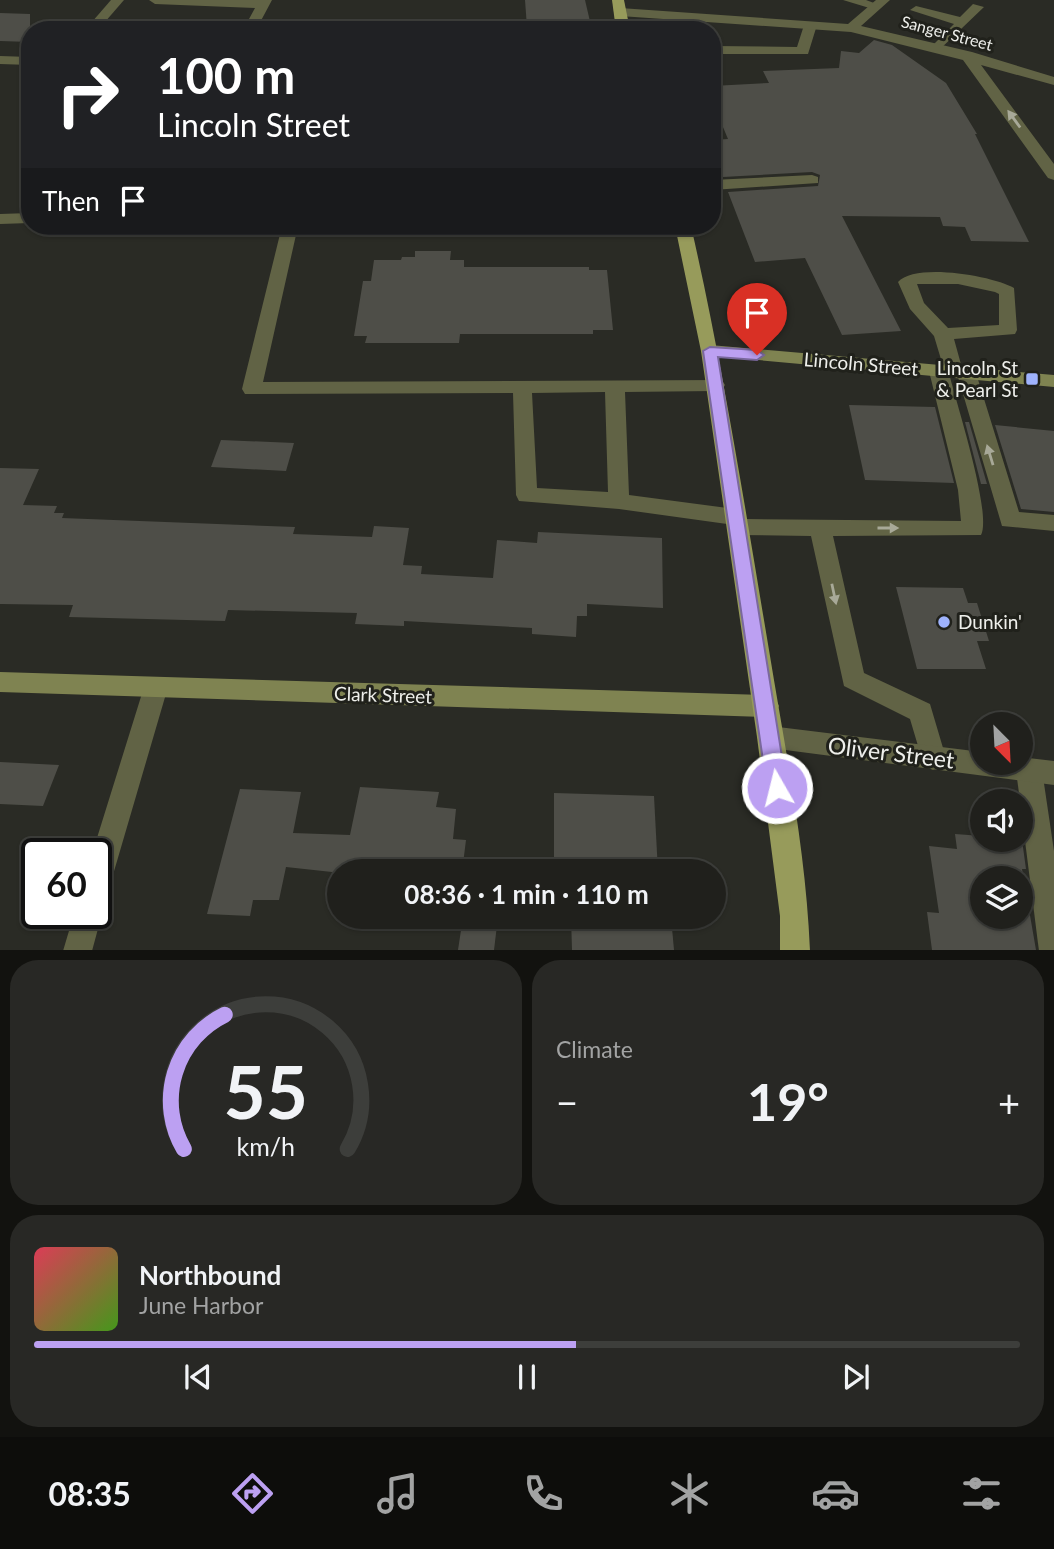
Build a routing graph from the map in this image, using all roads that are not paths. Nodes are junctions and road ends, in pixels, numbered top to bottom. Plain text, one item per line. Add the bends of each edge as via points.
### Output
1 (118, 0) edge
2 (155, 0) edge
3 (849, 0) edge
4 (264, 2) edge
5 (880, 3) edge
6 (619, 6) edge
7 (978, 7) dead end
8 (916, 10) dead end
9 (99, 21) edge
10 (254, 21) edge
11 (678, 21) edge
12 (963, 22) junction
13 (721, 24) edge
14 (810, 25) junction
15 (851, 29) junction
16 (938, 47) junction
17 (721, 50) edge
18 (967, 55) junction
19 (0, 60) edge
20 (21, 61) edge
21 (1054, 81) edge
22 (1054, 175) edge
23 (812, 180) dead end
24 (721, 185) edge
25 (21, 218) edge
26 (0, 219) edge
27 (287, 235) edge
28 (685, 235) edge
29 (943, 334) junction
30 (710, 351) junction
31 (953, 372) junction
32 (1054, 381) edge
33 (715, 385) junction
34 (615, 386) junction
35 (522, 387) junction
36 (619, 501) junction
37 (735, 522) junction
38 (820, 528) junction
39 (1053, 528) edge
40 (0, 682) edge
41 (156, 687) junction
42 (766, 706) junction
43 (770, 737) junction
44 (933, 758) junction
45 (1042, 772) edge
46 (110, 838) edge
47 (83, 929) edge
48 (76, 950) edge
49 (795, 950) edge
50 (1054, 950) edge

1 - 9 street
2 - 4 street
3 - 5 street
4 - 10 street
5 - 15 street
6 - 11 street, Sanger Street
7 - 12 street
8 - 12 street
12 - 16 street
13 - 14 street, Sanger Street
14 - 15 street, Sanger Street
14 - 17 street via 803,51
15 - 16 street, Sanger Street
16 - 18 street, Sanger Street
18 - 21 street, Sanger Street
22 -> 18 street
19 - 20 street
23 - 24 street
25 - 26 street
27 - 35 street via 252,389
28 - 30 main road
29 - 29 street via 916,305 907,288 911,279 981,282 1008,292 1008,330
29 - 31 street
30 - 31 street, Lincoln Street
30 - 33 main road
31 - 32 street, Lincoln Street
38 -> 31 street via 973,528
39 -> 31 street via 1010,520
33 - 34 street
33 - 37 main road
34 - 35 street
34 - 36 street
35 - 36 street via 527,495
36 - 37 street
37 - 38 street
37 - 42 main road
38 -> 44 street via 853,679 921,712
40 - 41 street, Clark Street
41 - 42 street, Clark Street
41 - 46 street
42 - 43 main road
43 - 44 street, Oliver Street
43 - 49 main road
44 - 45 street, Oliver Street
45 - 50 street
47 - 48 street

